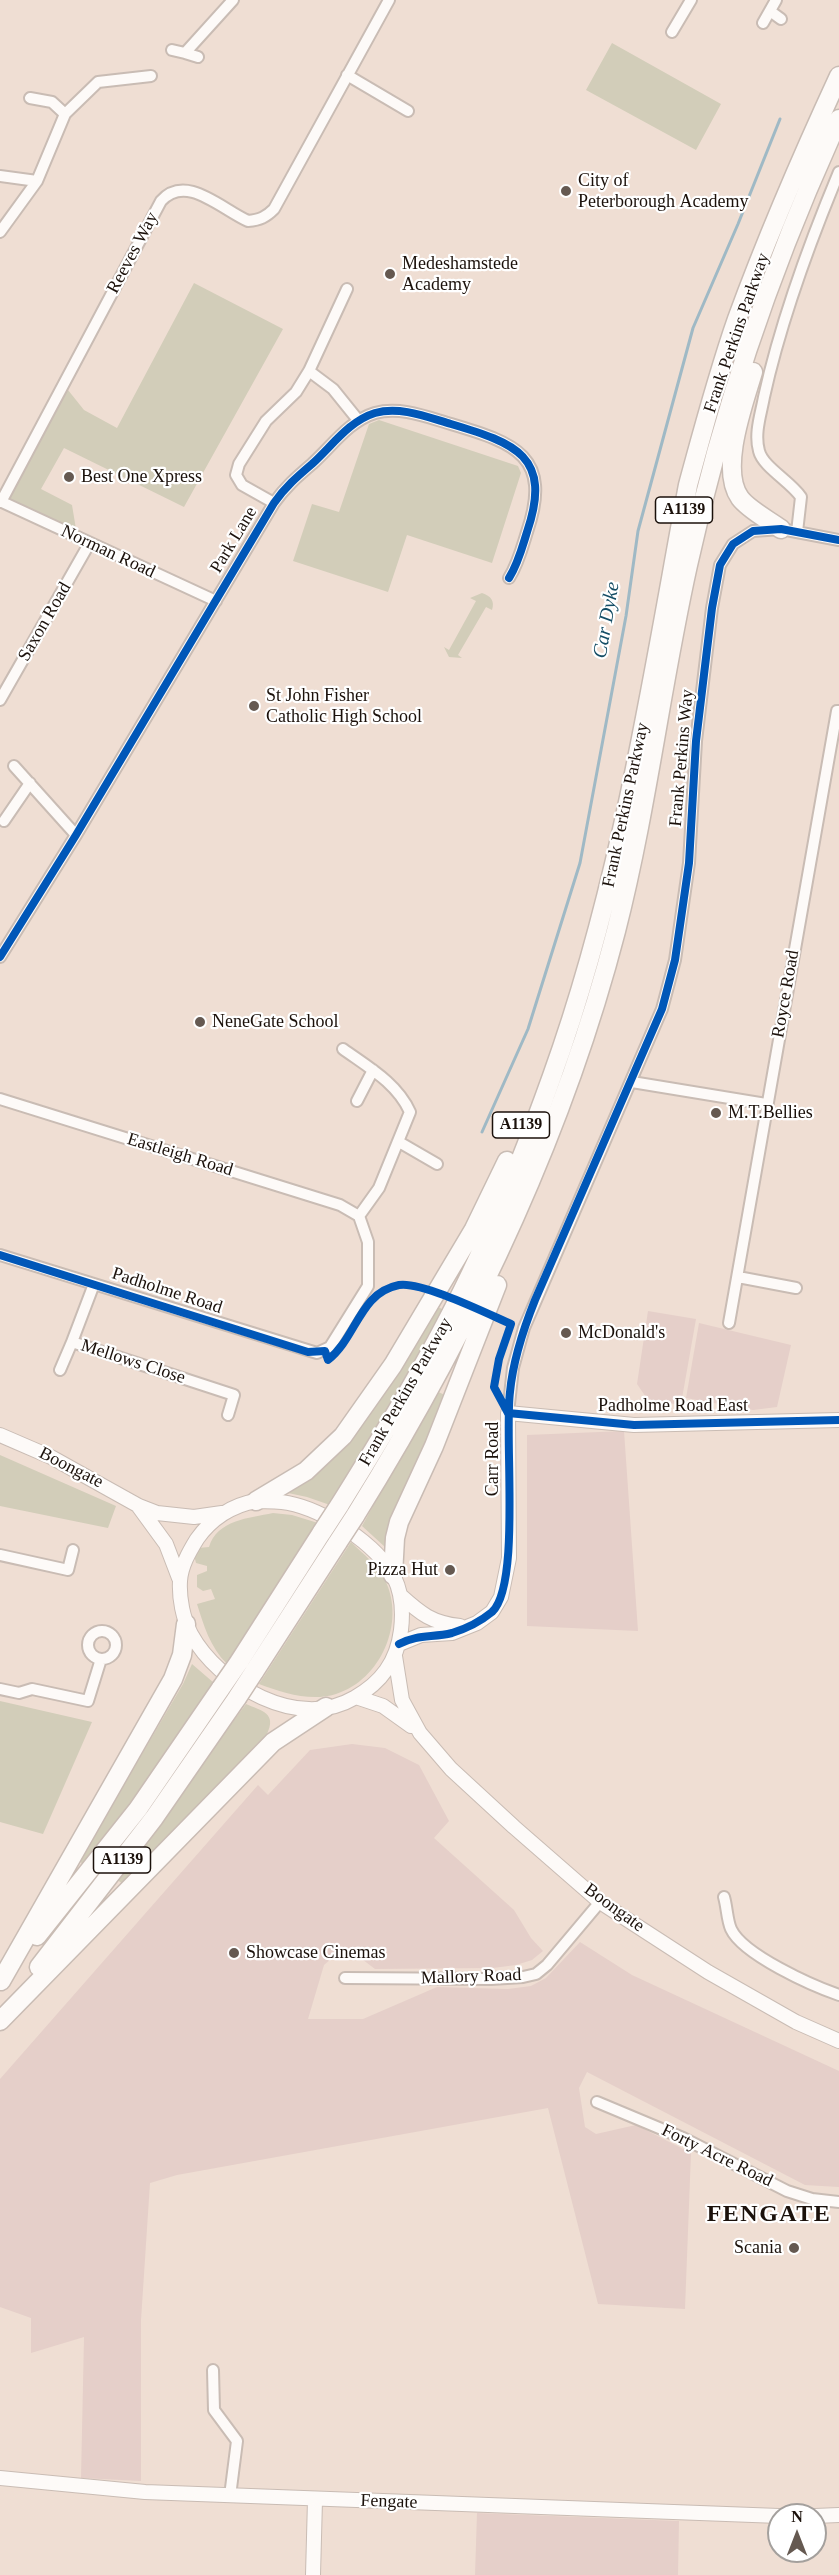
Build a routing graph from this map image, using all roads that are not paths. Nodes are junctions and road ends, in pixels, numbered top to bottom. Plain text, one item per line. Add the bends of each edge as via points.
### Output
1 (233, 0) edge
2 (388, 0) edge
3 (691, 0) edge
4 (776, 0) edge
5 (770, 11) junction
6 (781, 19) dead end
7 (763, 23) dead end
8 (675, 28) dead end
9 (172, 50) dead end
10 (185, 53) junction
11 (198, 57) dead end
12 (347, 75) junction
13 (151, 76) dead end
14 (839, 76) edge
15 (30, 98) dead end
16 (408, 111) dead end
17 (65, 114) junction
18 (839, 120) edge
19 (839, 172) edge
20 (0, 176) edge
21 (37, 181) junction
22 (795, 222) junction
23 (0, 232) edge
24 (347, 289) dead end
25 (309, 370) junction
26 (358, 420) junction
27 (0, 502) edge
28 (274, 502) junction
29 (789, 531) junction
30 (839, 540) edge
31 (89, 544) junction
32 (509, 578) dead end
33 (216, 602) junction
34 (0, 700) edge
35 (838, 711) edge
36 (14, 766) dead end
37 (30, 783) junction
38 (4, 820) dead end
39 (76, 835) junction
40 (0, 957) edge
41 (588, 961) junction
42 (343, 1049) dead end
43 (373, 1070) junction
44 (632, 1082) junction
45 (0, 1099) edge
46 (357, 1101) dead end
47 (766, 1104) junction
48 (399, 1142) junction
49 (437, 1164) dead end
50 (359, 1216) junction
51 (0, 1256) edge
52 (738, 1277) junction
53 (94, 1284) junction
54 (796, 1288) dead end
55 (476, 1297) junction
56 (467, 1316) junction
57 (729, 1323) dead end
58 (72, 1342) junction
59 (60, 1370) dead end
60 (508, 1413) junction
61 (228, 1415) dead end
62 (839, 1420) edge
63 (0, 1435) edge
64 (256, 1501) junction
65 (139, 1506) junction
66 (222, 1513) junction
67 (73, 1550) dead end
68 (0, 1555) edge
69 (393, 1575) junction
70 (180, 1580) junction
71 (400, 1595) junction
72 (186, 1624) junction
73 (465, 1626) junction
74 (397, 1650) junction
75 (101, 1659) dead end
76 (246, 1667) junction
77 (0, 1689) edge
78 (356, 1697) junction
79 (326, 1707) junction
80 (420, 1733) junction
81 (724, 1897) dead end
82 (600, 1902) junction
83 (345, 1978) dead end
84 (0, 1982) edge
85 (839, 1995) edge
86 (0, 2018) edge
87 (839, 2041) edge
88 (597, 2102) dead end
89 (839, 2202) edge
90 (213, 2370) dead end
91 (0, 2478) edge
92 (230, 2496) junction
93 (315, 2500) junction
94 (767, 2516) edge
95 (314, 2575) edge

1 - 10 street
2 - 12 street, Reeves Way
3 - 8 street
4 - 5 street
5 - 6 street
5 - 7 street
9 - 10 street
10 - 11 street
12 - 16 street
12 - 27 street, Reeves Way via 267,216 248,221 191,190 174,191 161,201
13 - 17 street via 98,82
14 - 41 highway, Frank Perkins Parkway / A1139 via 737,320 701,437 688,485 620,842
15 - 17 street via 52,102
17 - 21 street
18 - 22 highway, Frank Perkins Parkway / A1139
19 - 29 street via 770,368 757,429 759,452 764,460 801,497
20 - 21 street
21 - 23 street
22 - 29 highway via 735,437 732,467 741,499
22 - 55 highway, Frank Perkins Parkway / A1139 via 752,333 703,499 648,788 616,932 547,1141 514,1220 506,1263
24 - 25 street
25 - 26 street via 333,389
25 - 28 street via 296,392 266,421 236,475 242,485
26 - 28 street, Park Lane
26 - 32 street, Park Lane via 377,412 402,410 487,435 523,455 530,464 537,500 518,562
27 - 31 street, Norman Road
28 - 33 street, Park Lane
29 - 30 street, Frank Perkins Way
29 - 44 street, Frank Perkins Way via 753,531 733,544 720,565 696,741 689,863 675,960 662,1010
31 - 33 street, Norman Road
31 - 34 street, Saxon Road
33 - 39 street, Park Lane
35 - 47 street, Royce Road
36 - 37 street
37 - 38 street
37 - 39 street
39 - 40 street, Park Lane
41 - 55 highway, Frank Perkins Parkway / A1139 via 537,1115 485,1244
41 - 64 highway, A1139 via 509,1157 474,1228 393,1365 343,1436 306,1471
42 - 43 street
43 - 46 street
43 - 48 street via 403,1096 410,1112
44 - 47 street
44 - 60 street, Carr Road via 524,1328 513,1368
45 - 50 street, Eastleigh Road via 340,1205
47 - 52 street, Royce Road
48 - 49 street
48 - 50 street via 379,1188
50 - 53 street, Padholme Road via 368,1242 368,1287 330,1347 318,1353
51 - 53 street, Padholme Road
52 - 54 street
52 - 57 street, Royce Road
53 - 58 street, Mellows Close
55 - 56 highway, Frank Perkins Parkway / A1139
55 - 56 highway, A1139
56 - 69 highway, A1139 via 434,1446 399,1522
56 - 76 highway, Frank Perkins Parkway / A1139, bridge via 395,1415 347,1511
58 - 59 street
58 - 61 street, Mellows Close via 234,1395
60 - 62 street, Padholme Road East via 634,1425
60 - 73 street, Carr Road via 510,1548 505,1584 492,1612
63 - 65 street, Boongate via 51,1457
64 - 66 street
64 - 69 street via 288,1503 335,1522 371,1550
65 - 66 street, Boongate via 175,1516
65 - 70 street, Boongate via 166,1544
66 - 70 street via 201,1533 183,1565
67 - 68 street via 68,1570
69 - 71 street
70 - 72 street
71 - 73 street via 440,1624
71 - 74 street via 402,1623
72 - 79 street via 208,1658 235,1682 286,1705
72 - 84 highway, A1139 via 182,1655 173,1679
73 - 74 street, Carr Road via 452,1633 421,1635
74 - 78 street via 383,1676
74 - 80 street, Boongate via 402,1700
75 - 77 street via 88,1701 32,1689 19,1693
76 - 84 highway, A1139, bridge via 221,1688 138,1809
76 - 86 highway, A1139, bridge via 237,1698 154,1818
78 - 79 street
78 - 80 street, Boongate via 383,1706
79 - 86 highway, A1139 via 273,1742
80 - 82 street, Boongate via 451,1769
81 - 85 street via 732,1930 742,1943 788,1974
82 - 83 street, Mallory Road via 536,1974 491,1979
82 - 87 street, Boongate via 708,1972 796,2022
88 - 89 street, Forty Acre Road via 683,2138 787,2191
90 - 92 street via 214,2410 237,2441
91 - 92 street, Fengate
92 - 93 street, Fengate
93 - 94 street, Fengate
93 - 95 street

